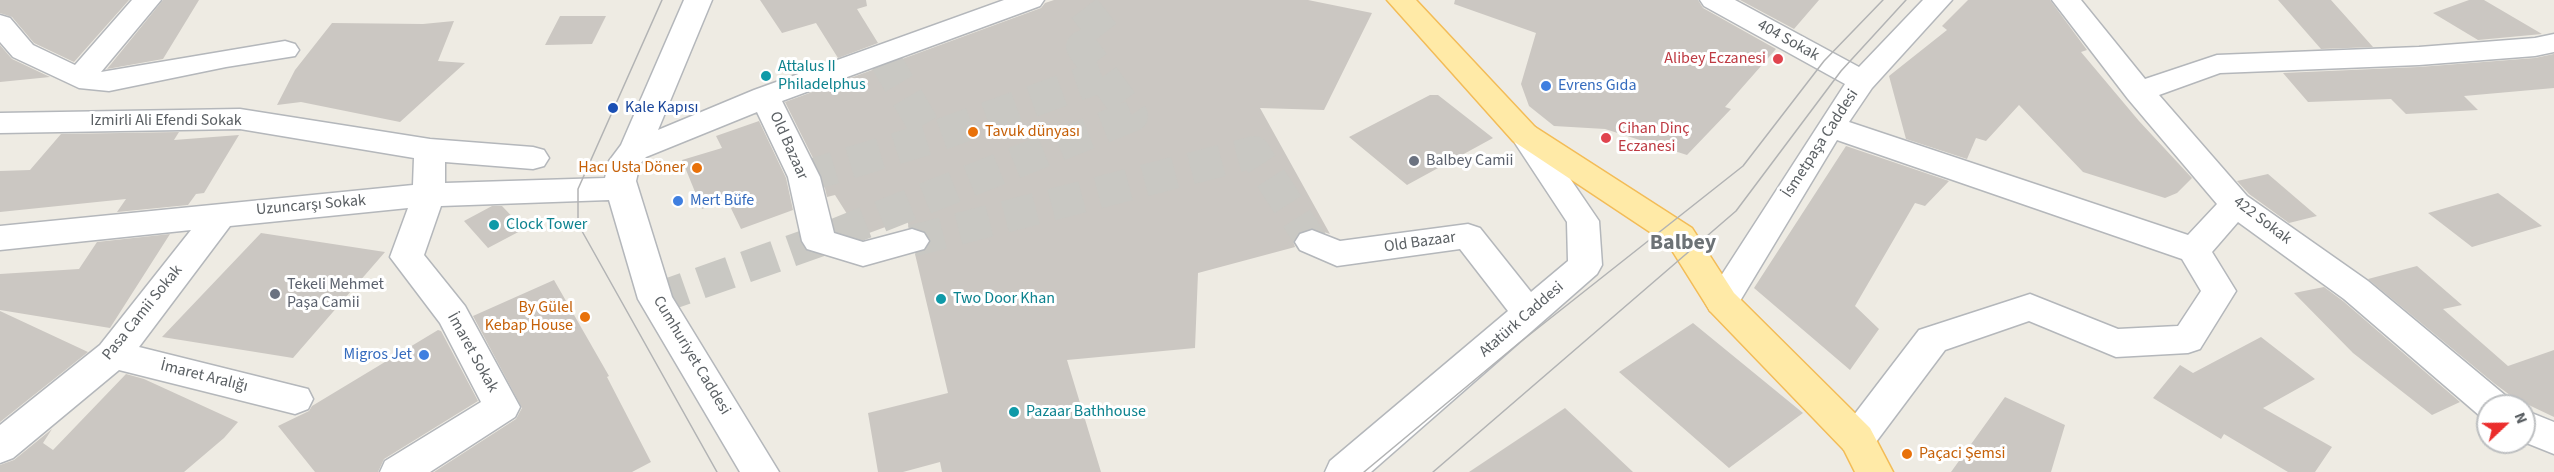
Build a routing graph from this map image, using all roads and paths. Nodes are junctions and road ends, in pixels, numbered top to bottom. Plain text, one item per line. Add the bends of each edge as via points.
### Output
1 (147, 0) edge
2 (698, 0) edge
3 (1030, 0) edge
4 (1401, 0) edge
5 (1714, 0) edge
6 (1938, 0) edge
7 (2066, 0) edge
8 (0, 24) edge
9 (2554, 43) edge
10 (285, 50) dead end
11 (79, 79) junction
12 (1862, 81) junction
13 (2139, 92) junction
14 (765, 97) junction
15 (0, 123) edge
16 (1830, 127) junction
17 (1524, 134) junction
18 (635, 149) junction
19 (430, 150) junction
20 (533, 158) dead end
21 (622, 188) junction
22 (429, 195) junction
23 (2236, 204) junction
24 (221, 214) junction
25 (0, 238) edge
26 (912, 241) tunnel mouth
27 (1312, 242) tunnel mouth
28 (2194, 250) junction
29 (1722, 302) junction
30 (1530, 315) junction
31 (112, 355) junction
32 (2479, 394) edge
33 (295, 399) dead end
34 (2536, 431) edge
35 (1857, 439) junction
36 (2554, 439) edge
37 (0, 447) edge
38 (399, 472) edge
39 (760, 472) edge
40 (1344, 472) edge
41 (1874, 472) edge

1 - 11 street
2 - 18 street, Cumhuriyet Caddesi
3 - 14 street
4 - 17 main road
5 - 12 street, 404 Sokak
6 - 12 street, İsmetpaşa Caddesi
7 - 13 street, 422 Sokak
8 - 11 street via 23,51
9 - 13 street via 2419,56 2217,64
10 - 11 street via 109,82
12 - 16 street, İsmetpaşa Caddesi
13 - 23 street, 422 Sokak
14 - 18 street
14 - 26 street, Old Bazaar via 804,177 819,241 863,254
15 - 19 street, Izmirli Ali Efendi Sokak via 240,119
16 - 28 street
16 - 29 street, İsmetpaşa Caddesi
17 - 29 main road via 1680,236
17 - 30 street, Atatürk Caddesi via 1584,221 1585,265
18 - 21 street, Cumhuriyet Caddesi via 625,161
19 - 20 street, Izmirli Ali Efendi Sokak
19 - 22 street
21 - 22 street, Uzuncarşı Sokak
21 - 39 street, Cumhuriyet Caddesi via 655,299
22 - 24 street, Uzuncarşı Sokak
22 - 38 street, İmaret Sokak via 407,257 453,315 502,407
23 - 28 street
23 - 32 street, 422 Sokak via 2356,290
24 - 25 street, Uzuncarşı Sokak
24 - 31 street, Pasa Camii Sokak
27 - 30 street, Old Bazaar via 1337,254 1468,236
28 - 35 street via 2219,291 2188,339 2116,342 2030,307 1932,340
29 - 35 main road
30 - 40 street, Atatürk Caddesi
31 - 33 street, İmaret Aralığı
31 - 37 street, Pasa Camii Sokak
34 - 36 street
35 - 41 main road

